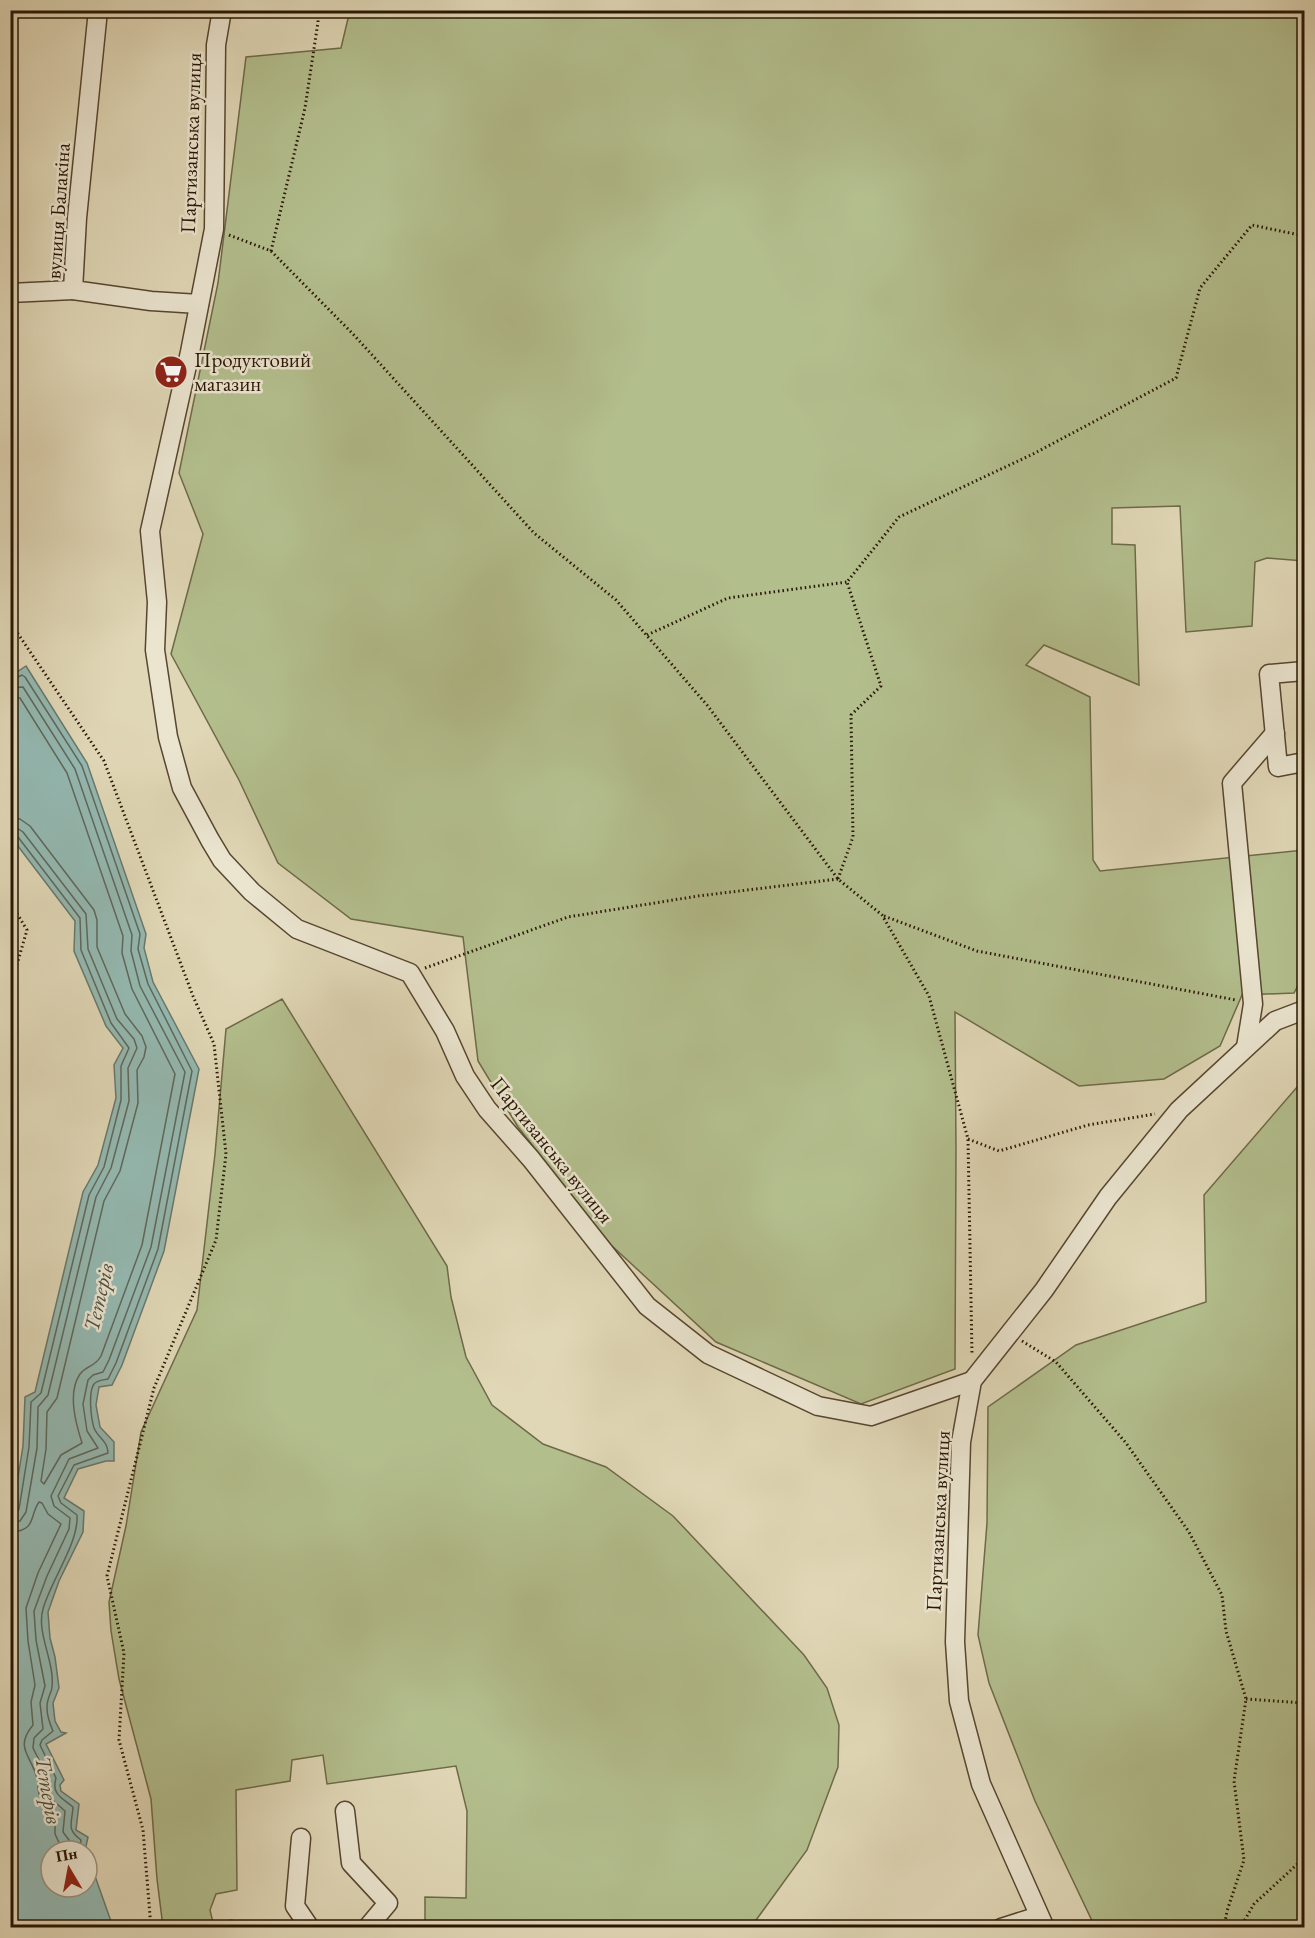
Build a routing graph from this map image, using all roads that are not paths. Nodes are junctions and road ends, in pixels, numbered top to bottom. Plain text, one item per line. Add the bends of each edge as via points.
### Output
1 (98, 10) edge
2 (222, 10) edge
3 (73, 290) junction
4 (10, 293) edge
5 (199, 304) junction
6 (1305, 671) edge
7 (1275, 733) junction
8 (1305, 762) edge
9 (1303, 1008) edge
10 (1246, 1047) junction
11 (972, 1381) junction
12 (345, 1811) dead end
13 (301, 1838) dead end
14 (1042, 1922) edge
15 (310, 1928) edge
16 (367, 1928) edge
17 (1001, 1928) edge

1 - 3 street, вулиця Балакіна
2 - 5 street, Партизанська вулиця via 216,45 214,230
3 - 4 street
3 - 5 street, вулиця Балакіна
5 - 11 street, Партизанська вулиця via 150,531 158,602 155,650 168,737 182,788 222,860 252,892 297,929 410,973 487,1109 647,1306 708,1354 818,1406 871,1416
6 - 7 street via 1269,674
7 - 8 street via 1278,767
7 - 10 street via 1232,783 1253,1004
9 - 10 street via 1275,1021
10 - 11 street via 1179,1110 1108,1197 1044,1290
11 - 14 street, Партизанська вулиця via 961,1442 955,1642 959,1701 981,1784
12 - 16 street via 351,1863 388,1903
13 - 15 street via 295,1906
14 - 17 street

